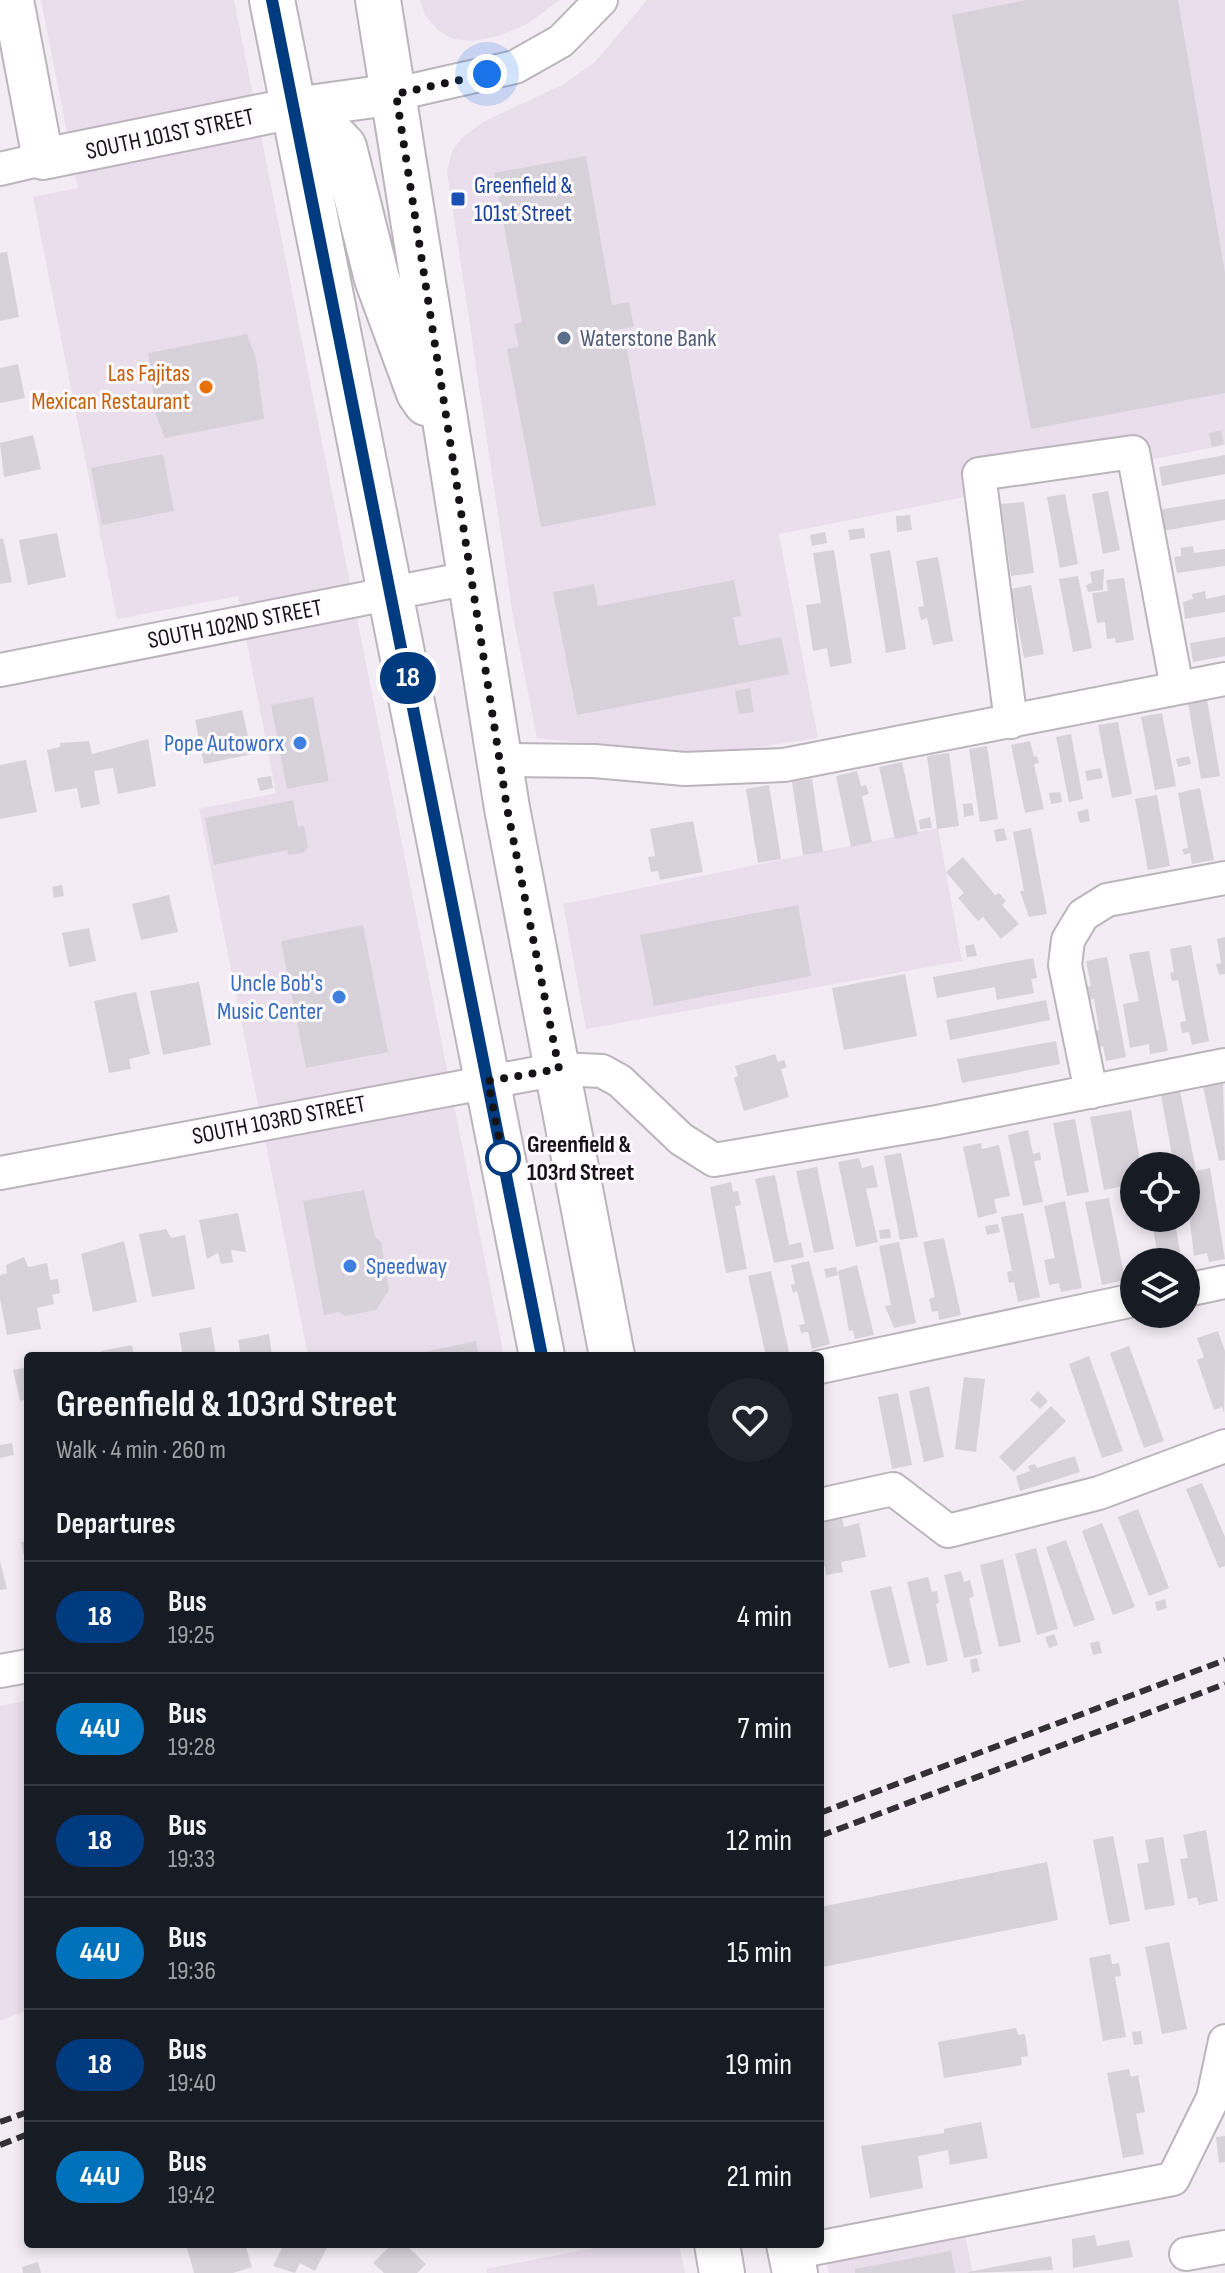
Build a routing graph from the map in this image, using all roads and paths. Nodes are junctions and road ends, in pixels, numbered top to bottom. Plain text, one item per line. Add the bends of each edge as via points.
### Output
1 (13, 0) edge
2 (272, 0) edge
3 (378, 0) edge
4 (601, 0) edge
5 (396, 94) junction
6 (294, 108) junction
7 (43, 159) junction
8 (0, 169) edge
9 (446, 431) junction
10 (469, 578) junction
11 (392, 594) junction
12 (0, 670) edge
13 (1225, 679) edge
14 (1177, 688) junction
15 (1011, 722) junction
16 (499, 760) junction
17 (1225, 878) edge
18 (1225, 1065) edge
19 (559, 1069) junction
20 (488, 1081) junction
21 (1091, 1092) junction
22 (0, 1173) edge
23 (1225, 1282) edge
24 (1200, 1287) edge
25 (1120, 1303) edge
26 (541, 1352) edge
27 (611, 1352) edge
28 (824, 1366) edge
29 (1225, 1446) edge
30 (824, 1504) edge
31 (24, 1667) edge
32 (0, 1671) edge
33 (1225, 2041) edge
34 (1219, 2097) edge
35 (1225, 2247) edge
36 (718, 2248) edge
37 (1186, 2254) dead end
38 (792, 2257) edge
39 (722, 2273) edge

1 - 7 street
2 - 6 main road
3 - 5 main road
4 - 5 street, SOUTH 101ST STREET via 561,41 515,67
5 - 6 street, SOUTH 101ST STREET
5 - 9 main road
6 - 7 street, SOUTH 101ST STREET
6 - 9 main road via 325,127 344,147 377,279 419,393
6 - 11 main road
7 - 8 street, SOUTH 101ST STREET
9 - 10 main road
10 - 11 street, SOUTH 102ND STREET
10 - 16 main road
11 - 12 street, SOUTH 102ND STREET
11 - 20 main road
13 - 14 street
14 - 15 street
14 - 15 street via 1133,452 979,474
15 - 16 street via 784,765 685,769
16 - 19 main road
17 - 21 street via 1107,900 1083,915 1068,940 1065,965
18 - 21 street
19 - 20 street, SOUTH 103RD STREET
19 - 21 street, SOUTH 103RD STREET via 602,1071 620,1081 681,1139 714,1160
19 - 27 main road
20 - 22 street, SOUTH 103RD STREET
20 - 26 main road
23 - 24 street
25 - 28 street
29 - 30 street via 1099,1493 948,1531 893,1489
31 - 32 street
33 - 34 street
34 - 38 street via 1173,2179
35 - 37 street
36 - 39 main road

